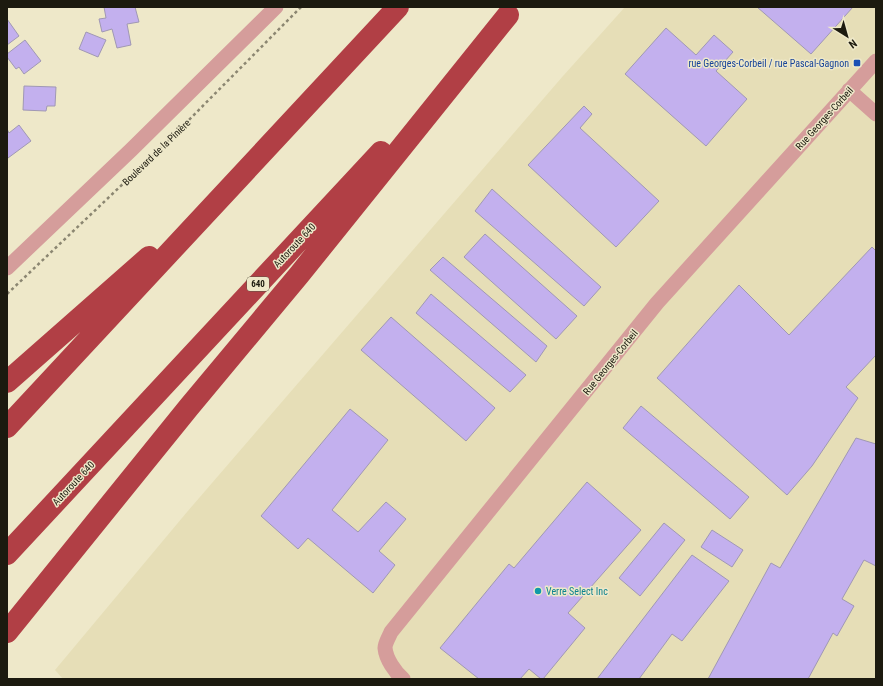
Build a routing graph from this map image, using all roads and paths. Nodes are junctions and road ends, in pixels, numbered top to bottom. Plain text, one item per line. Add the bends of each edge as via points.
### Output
1 (276, 7) edge
2 (301, 7) edge
3 (398, 7) edge
4 (508, 10) edge
5 (876, 61) edge
6 (849, 90) junction
7 (876, 114) edge
8 (233, 184) junction
9 (7, 268) edge
10 (7, 294) edge
11 (7, 382) edge
12 (7, 427) edge
13 (7, 554) edge
14 (7, 632) edge
15 (403, 679) edge

1 - 9 street, Boulevard de la Pinière
2 - 10 path, Boulevard de la Pinière via 166,143
3 - 8 highway
4 - 13 highway, Autoroute 640 / 640
4 - 14 highway via 299,275
5 - 6 street, Rue Georges-Corbeil
6 - 7 street
6 - 15 street, Rue Georges-Corbeil via 657,303 391,632 385,647 387,657 396,674
8 - 11 highway
8 - 12 highway

